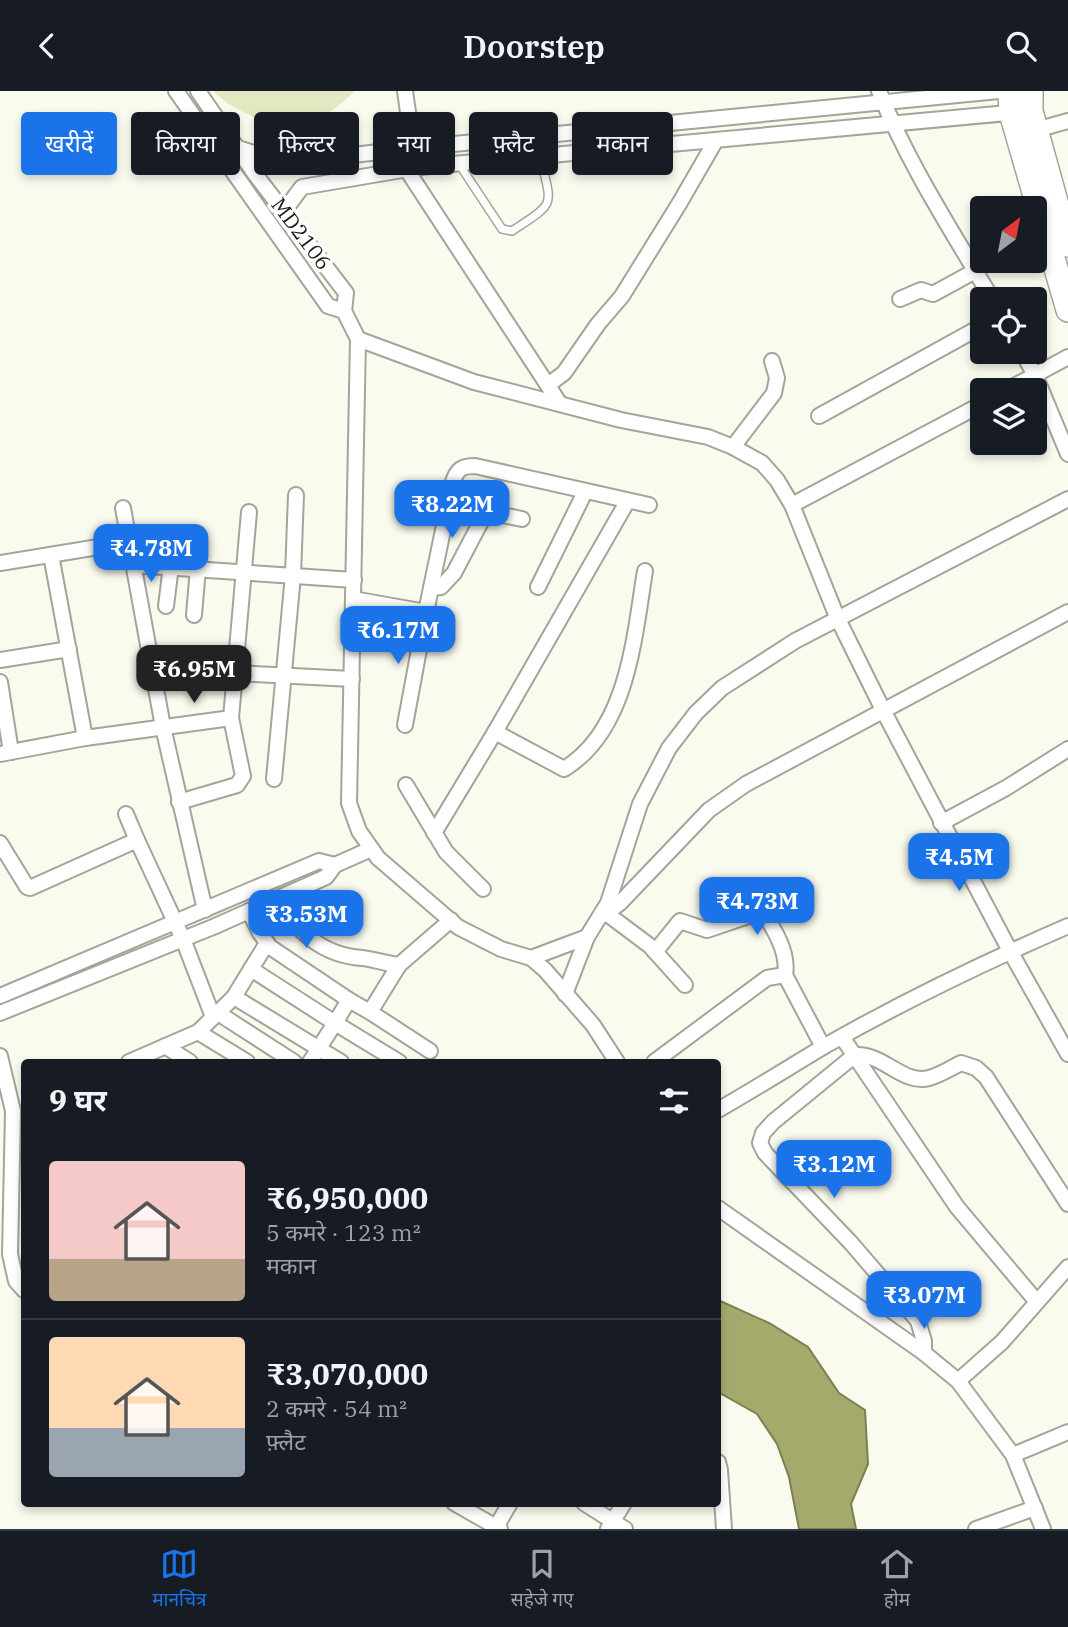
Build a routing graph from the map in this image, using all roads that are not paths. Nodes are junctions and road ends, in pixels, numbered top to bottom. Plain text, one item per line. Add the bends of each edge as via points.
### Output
1 (176, 91) edge
2 (198, 91) edge
3 (405, 91) edge
4 (999, 91) edge
5 (881, 96) edge
6 (1024, 107) edge
7 (213, 112) edge
8 (406, 112) edge
9 (1068, 121) edge
10 (891, 123) junction
11 (716, 139) junction
12 (455, 143) edge
13 (240, 149) edge
14 (240, 151) edge
15 (373, 152) edge
16 (558, 154) edge
17 (469, 163) edge
18 (455, 164) edge
19 (458, 164) junction
20 (376, 175) edge
21 (410, 175) edge
22 (544, 175) edge
23 (1061, 195) edge
24 (284, 211) junction
25 (1068, 245) edge
26 (970, 262) edge
27 (971, 273) edge
28 (900, 299) dead end
29 (1068, 310) edge
30 (344, 311) junction
31 (970, 333) edge
32 (358, 339) junction
33 (1068, 357) edge
34 (772, 361) dead end
35 (1029, 364) edge
36 (1035, 375) junction
37 (1029, 378) edge
38 (548, 384) junction
39 (561, 404) junction
40 (970, 410) edge
41 (819, 416) dead end
42 (733, 447) junction
43 (1068, 454) edge
44 (585, 492) junction
45 (296, 495) dead end
46 (1068, 499) edge
47 (627, 502) junction
48 (448, 504) junction
49 (649, 505) dead end
50 (792, 505) junction
51 (123, 508) dead end
52 (249, 512) dead end
53 (486, 512) junction
54 (522, 519) dead end
55 (129, 542) junction
56 (51, 555) junction
57 (0, 563) edge
58 (133, 565) junction
59 (171, 566) junction
60 (198, 568) junction
61 (645, 571) dead end
62 (245, 572) junction
63 (293, 575) junction
64 (354, 580) junction
65 (538, 587) dead end
66 (431, 588) junction
67 (353, 599) junction
68 (166, 606) dead end
69 (1068, 612) edge
70 (426, 613) junction
71 (194, 615) dead end
72 (837, 617) junction
73 (69, 649) junction
74 (0, 660) edge
75 (235, 673) junction
76 (283, 676) junction
77 (352, 679) junction
78 (0, 682) edge
79 (884, 712) junction
80 (231, 718) junction
81 (405, 725) dead end
82 (163, 727) junction
83 (495, 732) junction
84 (85, 738) junction
85 (1068, 749) edge
86 (5, 753) edge
87 (274, 779) dead end
88 (406, 785) dead end
89 (179, 802) junction
90 (126, 814) dead end
91 (941, 823) junction
92 (434, 832) junction
93 (137, 840) junction
94 (0, 843) edge
95 (371, 849) junction
96 (335, 865) junction
97 (483, 889) dead end
98 (753, 896) dead end
99 (275, 899) junction
100 (205, 910) junction
101 (249, 911) junction
102 (763, 911) junction
103 (603, 916) junction
104 (451, 920) junction
105 (176, 923) junction
106 (1068, 926) edge
107 (587, 937) junction
108 (183, 939) junction
109 (267, 943) junction
110 (1010, 951) junction
111 (655, 952) junction
112 (531, 958) junction
113 (399, 965) junction
114 (251, 969) junction
115 (785, 975) junction
116 (685, 985) dead end
117 (565, 994) junction
118 (0, 996) edge
119 (234, 996) junction
120 (349, 1000) junction
121 (370, 1012) junction
122 (0, 1013) edge
123 (215, 1015) junction
124 (335, 1023) junction
125 (198, 1032) junction
126 (842, 1037) junction
127 (165, 1046) junction
128 (824, 1047) junction
129 (319, 1048) junction
130 (430, 1051) dead end
131 (1068, 1054) edge
132 (855, 1055) junction
133 (0, 1056) edge
134 (148, 1059) edge
135 (185, 1059) edge
136 (242, 1059) edge
137 (289, 1059) edge
138 (312, 1059) edge
139 (336, 1059) edge
140 (394, 1059) edge
141 (615, 1059) edge
142 (658, 1059) edge
143 (721, 1108) edge
144 (19, 1109) edge
145 (1068, 1205) edge
146 (721, 1210) edge
147 (5, 1255) edge
148 (1068, 1267) edge
149 (21, 1287) edge
150 (1037, 1302) junction
151 (923, 1353) junction
152 (958, 1381) junction
153 (1068, 1432) edge
154 (1013, 1455) junction
155 (721, 1501) edge
156 (461, 1507) edge
157 (508, 1507) edge
158 (589, 1507) edge
159 (622, 1507) edge
160 (1035, 1508) junction
161 (615, 1527) edge
162 (497, 1528) edge
163 (724, 1529) edge
164 (976, 1529) edge
165 (1043, 1529) edge

1 - 30 street, MD2106 via 328,306
2 - 7 street, MD2106
3 - 8 street
4 - 5 street
5 - 10 street
5 - 12 street
6 - 9 street
6 - 10 street
6 - 23 main road
6 - 29 main road
10 - 11 street
10 - 26 street
11 - 16 street
11 - 38 street via 622,296 564,373
13 - 15 street via 285,163
14 - 24 street, MD2106
17 - 19 street
18 - 19 street
19 - 22 lane via 502,229 512,231 547,208 550,200
20 - 24 street via 302,187
21 - 38 street
23 - 25 main road
24 - 30 street, MD2106 via 346,293
27 - 28 street via 933,294 921,290
30 - 32 street, MD2106
31 - 41 street
32 - 39 street via 474,382
32 - 64 street, MD2106
33 - 36 street
34 - 42 street via 777,378 774,393
35 - 36 street
36 - 37 street
36 - 43 street
38 - 39 street
39 - 42 street via 708,437
40 - 50 street
42 - 50 street via 762,463
44 - 47 street
44 - 48 street via 464,466 456,472
44 - 65 street
45 - 63 street
46 - 72 street
47 - 49 street
47 - 83 street
48 - 53 street
48 - 66 street
50 - 72 street
51 - 55 street
52 - 62 street
53 - 54 street
53 - 66 street via 454,573 441,587
55 - 56 street
55 - 58 street
56 - 57 street
56 - 73 street
58 - 59 street
58 - 82 street
59 - 60 street
59 - 68 street
60 - 62 street
60 - 71 street
61 - 83 street via 624,684 614,711 581,757 564,769
62 - 63 street
62 - 75 street
63 - 64 street
63 - 76 street
64 - 67 street, MD2106
66 - 70 street
67 - 70 street
67 - 77 street, MD2106
69 - 79 street
70 - 81 street
72 - 79 street
72 - 103 street via 739,676 696,713 669,748 640,804
73 - 74 street
73 - 84 street
75 - 76 street
75 - 80 street
76 - 77 street
76 - 87 street
77 - 95 street, MD2106 via 349,803
78 - 86 street
79 - 91 street
79 - 103 street via 746,784 709,810
80 - 82 street
80 - 89 street via 243,776 237,785
82 - 84 street
82 - 89 street
83 - 92 street
84 - 86 street
85 - 91 street
88 - 92 street
89 - 100 street
90 - 93 street
91 - 110 street
92 - 97 street via 446,852
93 - 94 street via 30,888
93 - 105 street
95 - 96 street
95 - 104 street, MD2106
96 - 99 street via 326,877
96 - 100 street via 319,861
98 - 102 street
99 - 101 street
99 - 113 street via 296,927 330,952
100 - 105 street
101 - 108 street
101 - 109 street
102 - 111 street via 707,930 680,921
102 - 115 street via 785,955
103 - 107 street
103 - 111 street
104 - 112 street, MD2106 via 501,949
104 - 113 street
105 - 108 street
105 - 118 street
106 - 110 street
107 - 112 street
107 - 117 street
108 - 122 street
108 - 123 street
109 - 114 street
109 - 120 street
110 - 126 street
110 - 131 street
111 - 116 street
112 - 117 street, MD2106
113 - 121 street
114 - 119 street
114 - 124 street
115 - 128 street
115 - 142 street via 767,978
117 - 141 street, MD2106
119 - 123 street
119 - 129 street
120 - 121 street
120 - 124 street
121 - 130 street
123 - 125 street
123 - 137 street
124 - 129 street
124 - 140 street
125 - 127 street
125 - 136 street
126 - 128 street
126 - 132 street
127 - 134 street
127 - 135 street
128 - 143 street
129 - 138 street
129 - 139 street
132 - 145 street via 868,1055 915,1079 927,1079 961,1063 976,1068
132 - 150 street via 957,1207
132 - 151 street via 773,1122 760,1143 918,1321
133 - 144 street
144 - 147 street
146 - 151 street
147 - 149 street
148 - 150 street
150 - 152 street via 1002,1342
151 - 152 street
152 - 154 street
153 - 154 street
154 - 160 street
155 - 163 street
156 - 162 street
157 - 162 street
158 - 161 street
159 - 161 street
160 - 164 street
160 - 165 street

